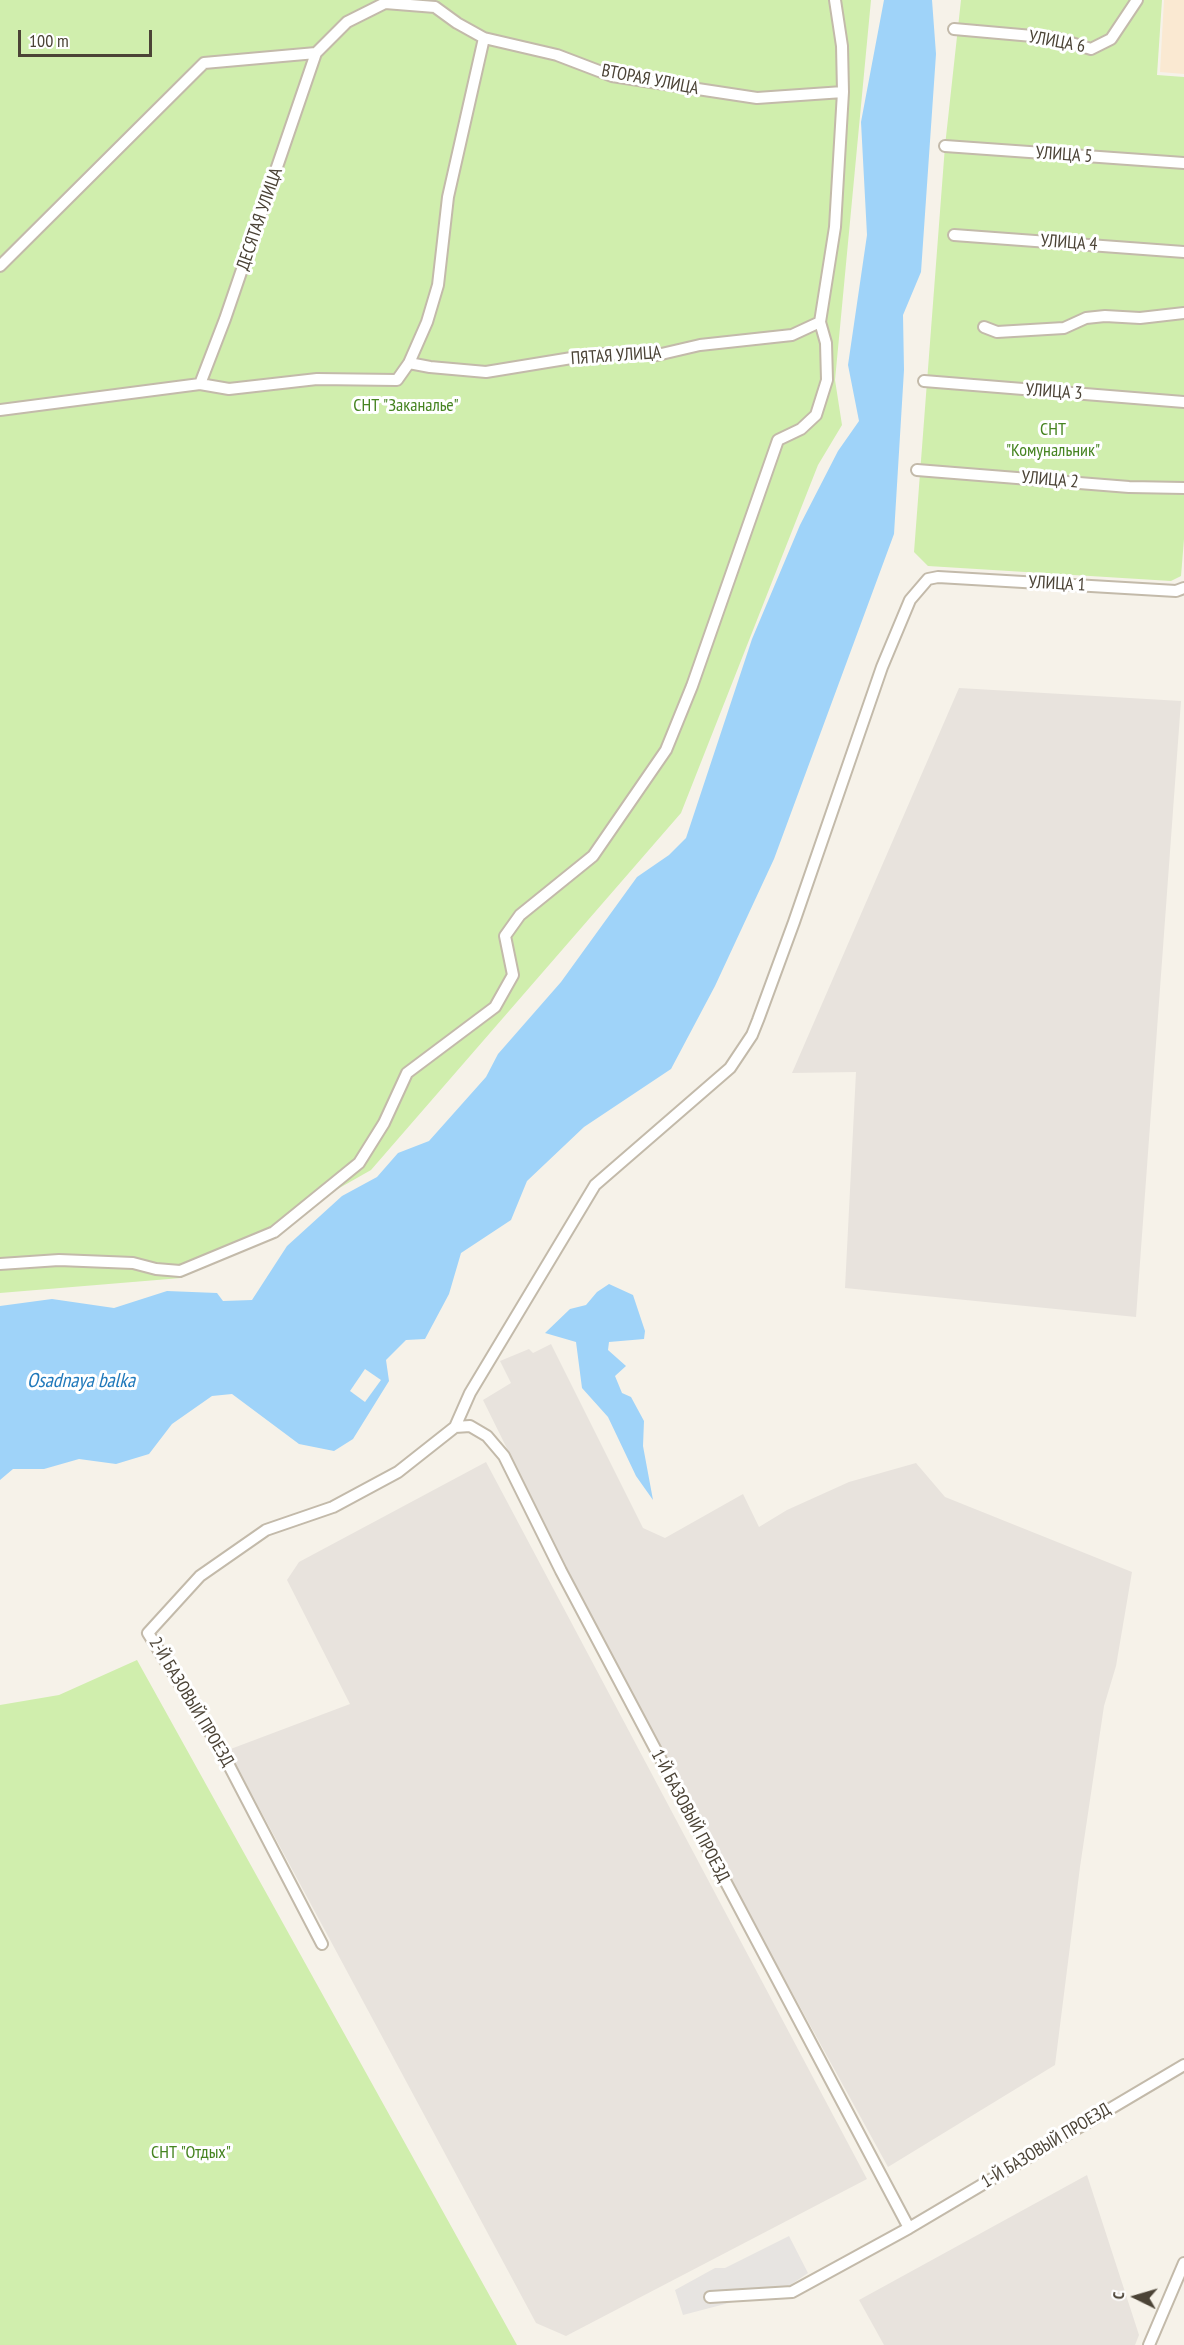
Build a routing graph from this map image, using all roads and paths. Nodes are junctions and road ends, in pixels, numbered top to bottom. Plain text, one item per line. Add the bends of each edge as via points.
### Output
1 (834, 0) edge
2 (1137, 0) edge
3 (380, 2) edge
4 (436, 3) edge
5 (954, 29) dead end
6 (484, 38) junction
7 (316, 53) junction
8 (843, 92) junction
9 (945, 146) dead end
10 (1184, 163) edge
11 (954, 235) dead end
12 (1184, 252) edge
13 (0, 266) edge
14 (1184, 313) edge
15 (820, 322) junction
16 (984, 327) dead end
17 (409, 363) junction
18 (924, 381) dead end
19 (200, 384) junction
20 (1184, 402) edge
21 (0, 410) edge
22 (917, 470) dead end
23 (1184, 488) edge
24 (1180, 589) edge
25 (0, 1264) edge
26 (455, 1427) junction
27 (322, 1944) dead end
28 (1184, 2065) edge
29 (909, 2228) junction
30 (1184, 2263) edge
31 (710, 2297) dead end
32 (1149, 2345) edge

1 - 8 street via 842,46
2 - 5 street, УЛИЦА 6 via 1111,39 1091,49 1055,38
3 - 4 street
3 - 7 street via 347,22
4 - 6 street, ВТОРАЯ УЛИЦА via 457,23
6 - 8 street, ВТОРАЯ УЛИЦА via 557,55 612,76 757,98
6 - 17 street via 448,197 438,285
7 - 13 street via 204,63
7 - 19 street, ДЕСЯТАЯ УЛИЦА
8 - 15 street via 835,227
9 - 10 street, УЛИЦА 5
11 - 12 street, УЛИЦА 4
14 - 16 street via 1086,318 1064,328 997,332
15 - 17 street, ПЯТАЯ УЛИЦА via 792,335 700,345 657,355 596,354 486,372
15 - 25 street via 826,343 827,380 816,416 778,440 666,750 593,856 520,915 510,929 506,936 513,975 495,1007 407,1073 384,1123 359,1163 274,1232 180,1271 80,1260
17 - 19 street via 397,380 317,379 229,389
18 - 20 street, УЛИЦА 3
19 - 21 street
22 - 23 street, УЛИЦА 2
24 - 26 street, УЛИЦА 1 via 928,579 910,600 894,638 752,1035 730,1068 595,1185 470,1393
26 - 27 street, 2-Й БАЗОВЫЙ ПРОЕЗД via 398,1472 333,1507 266,1530 200,1576 148,1633 221,1750
26 - 29 street, 1-Й БАЗОВЫЙ ПРОЕЗД via 470,1426 488,1436 504,1456 560,1570
28 - 29 street, 1-Й БАЗОВЫЙ ПРОЕЗД
29 - 31 street, 1-Й БАЗОВЫЙ ПРОЕЗД via 792,2292
30 - 32 street

